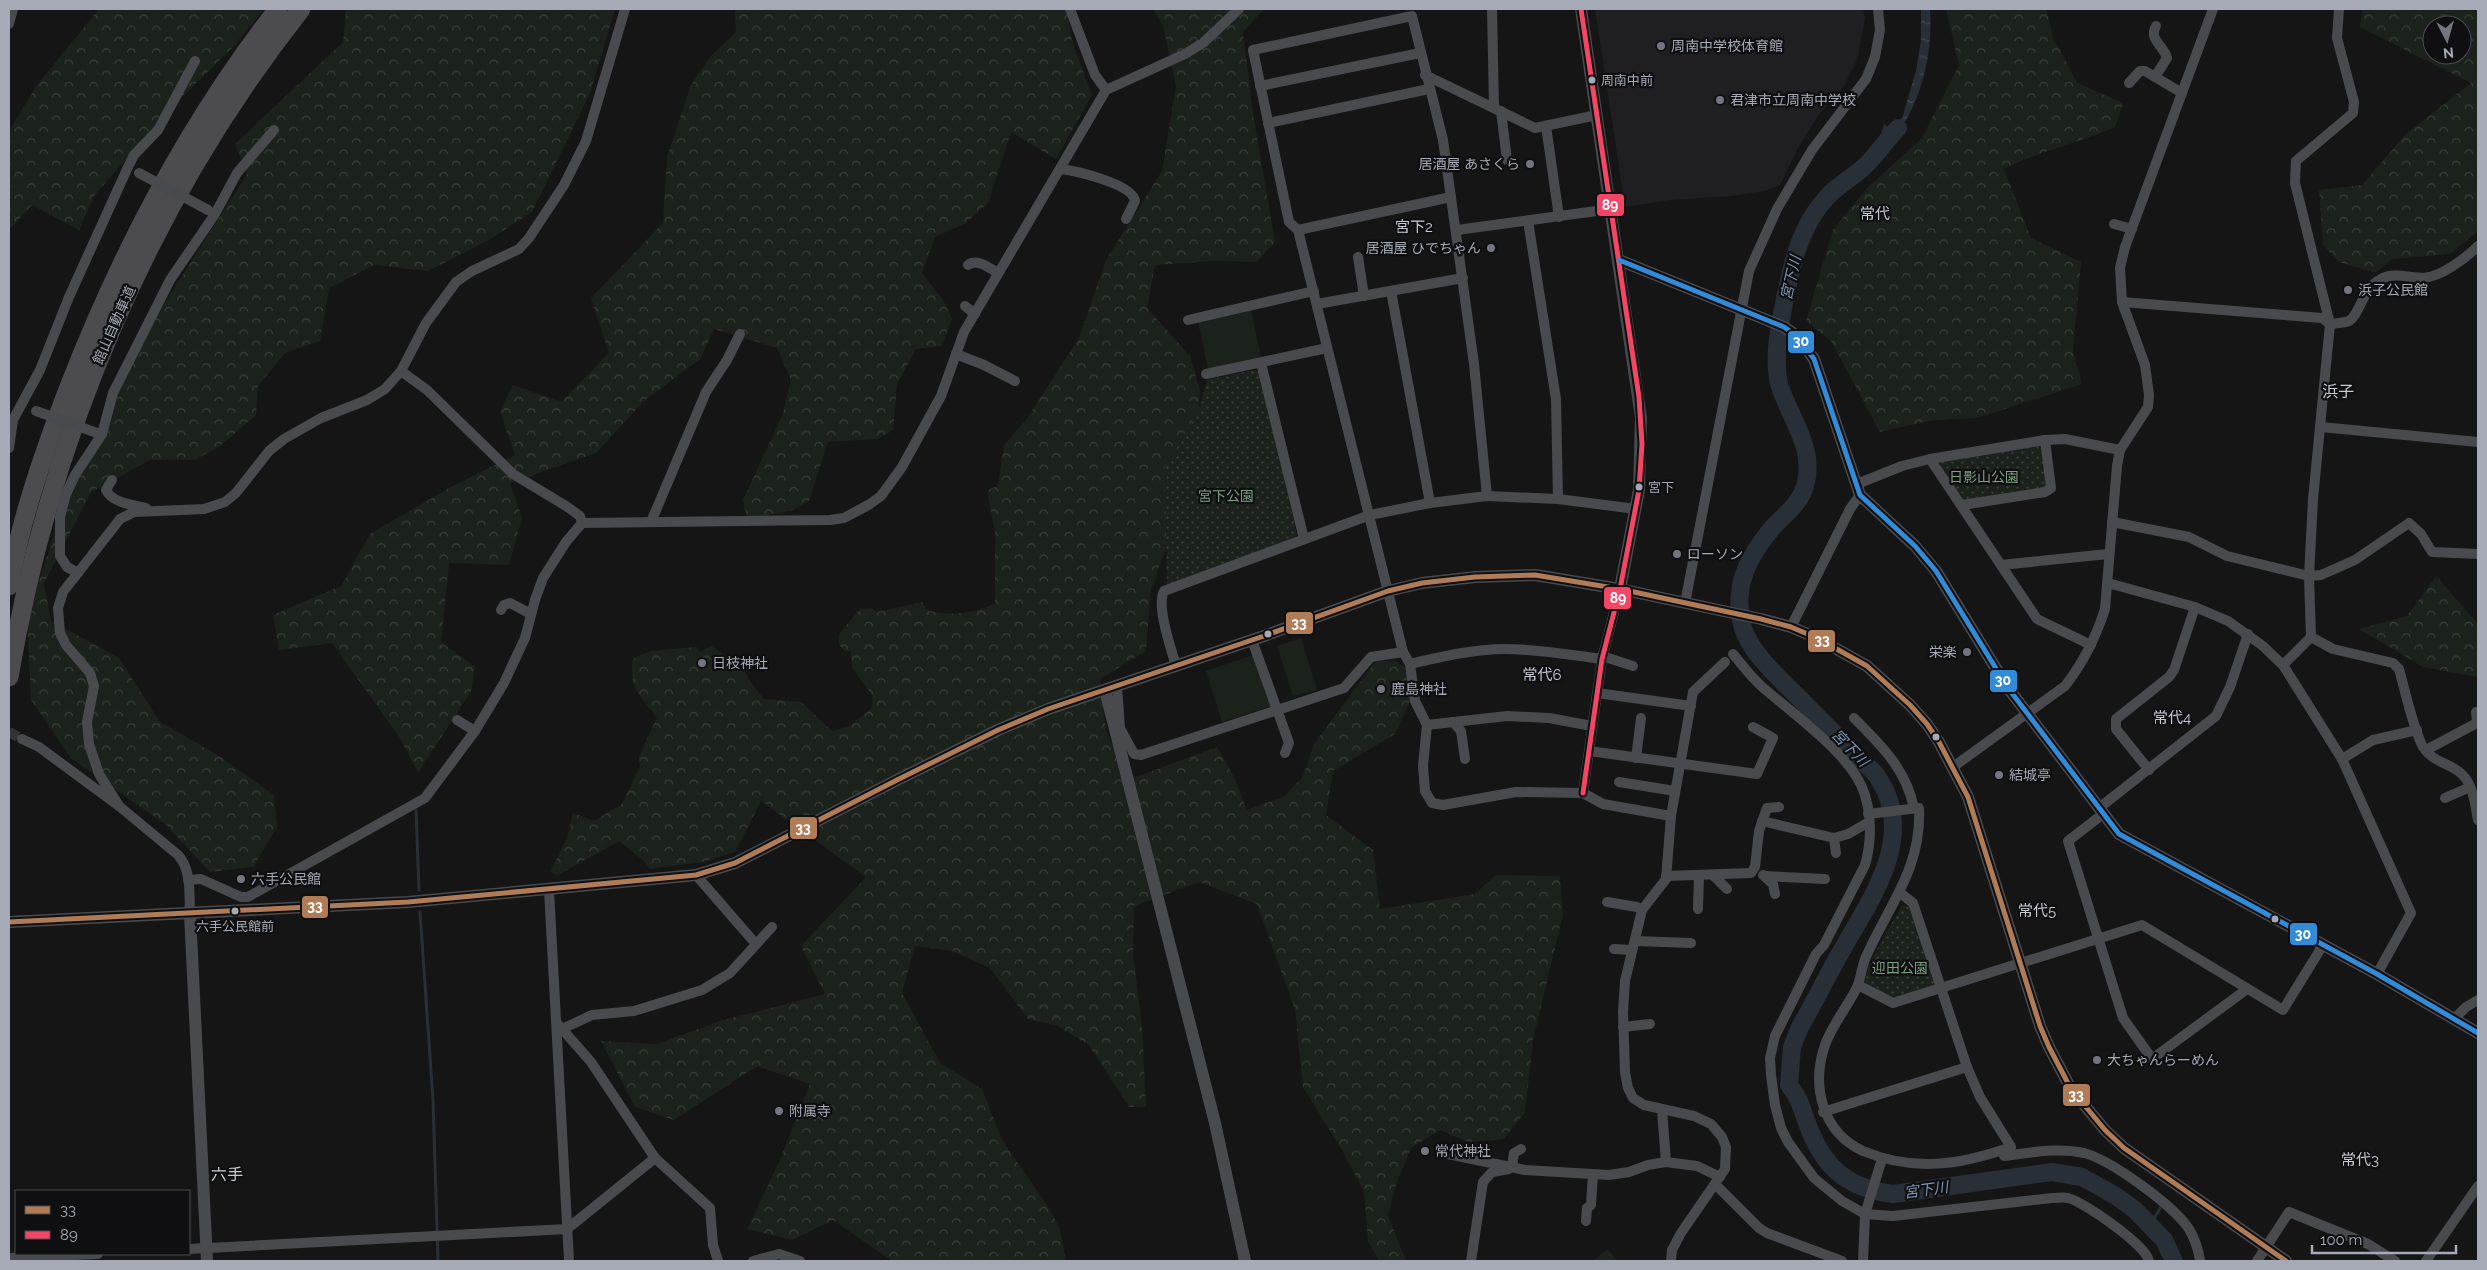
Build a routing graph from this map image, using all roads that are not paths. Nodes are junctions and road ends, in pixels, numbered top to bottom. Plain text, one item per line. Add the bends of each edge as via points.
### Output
1 (13, 9) edge
2 (278, 9) edge
3 (301, 9) edge
4 (625, 9) edge
5 (1070, 9) edge
6 (1239, 9) edge
7 (1492, 9) edge
8 (1581, 9) edge
9 (1878, 9) edge
10 (2213, 9) edge
11 (2339, 9) edge
12 (9, 24) edge
13 (2156, 26) dead end
14 (1420, 53) junction
15 (195, 61) dead end
16 (1425, 75) junction
17 (2155, 77) junction
18 (2129, 83) dead end
19 (1260, 86) junction
20 (1429, 89) junction
21 (1106, 90) junction
22 (2182, 93) junction
23 (1497, 109) junction
24 (1597, 115) junction
25 (1268, 123) junction
26 (1546, 126) junction
27 (274, 130) dead end
28 (1507, 160) dead end
29 (128, 167) junction
30 (1061, 169) junction
31 (1451, 197) junction
32 (1611, 209) junction
33 (211, 212) junction
34 (1559, 216) junction
35 (1126, 219) dead end
36 (1528, 221) junction
37 (2114, 224) dead end
38 (2132, 229) junction
39 (1298, 230) junction
40 (1457, 230) junction
41 (2478, 246) edge
42 (1358, 257) dead end
43 (1619, 260) junction
44 (968, 265) dead end
45 (998, 273) junction
46 (1463, 278) junction
47 (1314, 291) junction
48 (1391, 291) junction
49 (1364, 296) junction
50 (2122, 302) junction
51 (1318, 304) junction
52 (965, 306) dead end
53 (1742, 310) junction
54 (975, 314) junction
55 (1188, 320) dead end
56 (2330, 324) junction
57 (740, 334) dead end
58 (1327, 348) junction
59 (956, 354) junction
60 (1261, 363) junction
61 (401, 371) junction
62 (1206, 374) dead end
63 (1016, 381) dead end
64 (20, 405) junction
65 (2320, 427) junction
66 (99, 434) junction
67 (2045, 440) junction
68 (2478, 442) edge
69 (9, 448) edge
70 (2120, 450) junction
71 (1930, 459) junction
72 (112, 480) dead end
73 (1859, 490) junction
74 (1487, 496) junction
75 (1558, 498) junction
76 (1430, 503) junction
77 (1962, 505) junction
78 (1636, 509) junction
79 (152, 510) junction
80 (1370, 515) junction
81 (651, 522) junction
82 (2112, 522) junction
83 (582, 523) junction
84 (1304, 539) junction
85 (2108, 554) junction
86 (2478, 554) edge
87 (2001, 565) junction
88 (78, 573) junction
89 (2309, 576) junction
90 (2108, 583) junction
91 (9, 586) edge
92 (1620, 589) junction
93 (1388, 590) junction
94 (1686, 603) junction
95 (2195, 607) junction
96 (501, 610) dead end
97 (531, 614) junction
98 (1792, 627) junction
99 (2248, 634) junction
100 (2311, 637) junction
101 (1252, 640) junction
102 (2091, 645) junction
103 (1404, 652) junction
104 (1733, 654) dead end
105 (1602, 658) junction
106 (1725, 662) dead end
107 (1410, 664) junction
108 (2283, 665) junction
109 (1176, 666) junction
110 (1633, 666) dead end
111 (9, 677) edge
112 (1111, 688) junction
113 (1598, 693) junction
114 (1690, 706) junction
115 (1276, 709) junction
116 (2476, 712) dead end
117 (2026, 713) junction
118 (1641, 718) dead end
119 (1854, 718) dead end
120 (457, 720) dead end
121 (1453, 722) junction
122 (1427, 726) junction
123 (1592, 726) junction
124 (1753, 727) dead end
125 (2418, 730) junction
126 (474, 731) junction
127 (22, 739) tunnel mouth
128 (2426, 750) junction
129 (1590, 751) junction
130 (1286, 753) dead end
131 (1636, 758) junction
132 (1465, 759) dead end
133 (2342, 759) junction
134 (1680, 765) junction
135 (1953, 767) junction
136 (2149, 770) junction
137 (1619, 782) dead end
138 (2470, 788) junction
139 (1675, 791) junction
140 (1583, 793) junction
141 (2445, 798) dead end
142 (119, 806) junction
143 (1779, 807) dead end
144 (1912, 808) junction
145 (2101, 811) junction
146 (1670, 816) junction
147 (1869, 816) junction
148 (2478, 820) edge
149 (1762, 821) junction
150 (1834, 838) junction
151 (1836, 853) dead end
152 (1754, 871) junction
153 (1713, 874) junction
154 (696, 875) junction
155 (1699, 875) junction
156 (1666, 876) junction
157 (1765, 876) junction
158 (188, 880) junction
159 (1825, 880) dead end
160 (1727, 889) dead end
161 (549, 890) junction
162 (1900, 892) junction
163 (1776, 894) dead end
164 (1607, 902) dead end
165 (1698, 909) dead end
166 (1642, 910) junction
167 (190, 914) junction
168 (9, 922) edge
169 (772, 927) dead end
170 (2098, 939) junction
171 (755, 943) junction
172 (1692, 943) dead end
173 (2323, 945) junction
174 (1634, 946) junction
175 (1614, 949) dead end
176 (2020, 964) junction
177 (2377, 974) junction
178 (1858, 985) junction
179 (1942, 989) junction
180 (2247, 989) junction
181 (2478, 1000) edge
182 (2454, 1019) junction
183 (1650, 1024) dead end
184 (559, 1025) junction
185 (1623, 1027) junction
186 (2478, 1033) edge
187 (1967, 1067) junction
188 (1662, 1110) junction
189 (1824, 1112) junction
190 (1521, 1149) dead end
191 (1443, 1153) dead end
192 (2004, 1156) dead end
193 (654, 1158) junction
194 (1882, 1161) junction
195 (1666, 1162) junction
196 (1513, 1168) junction
197 (1593, 1174) junction
198 (1718, 1180) junction
199 (2478, 1188) edge
200 (1866, 1212) junction
201 (1586, 1221) dead end
202 (567, 1229) junction
203 (2266, 1247) junction
204 (190, 1249) edge
205 (76, 1255) edge
206 (207, 1255) edge
207 (9, 1258) edge
208 (569, 1261) edge
209 (718, 1261) edge
210 (753, 1261) edge
211 (800, 1261) edge
212 (1245, 1261) edge
213 (1471, 1261) edge
214 (1671, 1261) edge
215 (1842, 1261) edge
216 (1863, 1261) edge
217 (2149, 1261) edge
218 (2200, 1261) edge
219 (2257, 1261) edge
220 (2286, 1261) edge
221 (2395, 1261) edge
222 (2426, 1261) edge

1 - 12 street
2 - 91 highway, 館山自動車道 via 216,96 174,165 109,291 52,432 31,496
3 - 111 highway, 館山自動車道 via 229,109 190,173 158,230 101,352 49,500
4 - 61 street via 586,141 564,185 520,249 456,282 426,322
5 - 21 street via 1095,75
6 - 21 street via 1203,43 1185,54
7 - 23 street
8 - 24 street
9 - 53 street via 1880,30 1877,48 1866,79 1812,150 1777,209 1749,271
10 - 22 street
11 - 56 street via 2337,38 2354,102 2353,113 2296,161 2294,170 2294,183
13 - 17 street via 2154,37 2167,58
14 - 16 street
14 - 19 street
14 - 19 street via 1412,16 1253,50
15 - 29 street via 158,130 134,155
16 - 20 street
16 - 23 street
17 - 18 street via 2140,71
17 - 22 street
19 - 25 street
20 - 25 street
20 - 31 street via 1443,140
21 - 30 street
22 - 38 street
23 - 26 street via 1535,128
23 - 28 street
24 - 26 street
24 - 32 street
25 - 39 street via 1289,222
26 - 34 street
27 - 33 street via 236,173
29 - 33 street, bridge
29 - 64 street via 40,370
30 - 35 street via 1088,174 1131,194 1135,201
30 - 45 street
31 - 39 street
31 - 40 street
32 - 34 street
32 - 43 street
33 - 66 street via 166,288 113,392
34 - 36 street
36 - 40 street
36 - 75 street via 1556,400
37 - 38 street
38 - 50 street via 2120,268
39 - 47 street
40 - 46 street
41 - 56 street via 2463,260 2425,278 2400,276 2382,279 2364,294 2352,318
42 - 49 street
43 - 53 street
43 - 78 street via 1641,418 1641,469
44 - 45 street via 977,262
45 - 54 street
46 - 48 street
46 - 74 street
47 - 51 street
47 - 55 street
48 - 49 street
48 - 76 street
49 - 51 street
50 - 56 street via 2322,318
50 - 70 street via 2145,365 2149,395 2148,407
51 - 58 street
52 - 54 street
53 - 73 street via 1797,336 1805,344 1821,373
53 - 94 street
54 - 59 street
56 - 65 street
57 - 81 street via 706,392
58 - 60 street
58 - 80 street
59 - 63 street
59 - 81 street via 941,396 902,468 881,496 855,513 830,520
60 - 62 street
60 - 84 street
61 - 79 street via 385,389 367,400 320,418 284,439 269,451 225,502 204,508
61 - 83 street via 427,390 513,474 566,506 580,516
64 - 66 street, bridge
64 - 69 street via 13,420
65 - 68 street
65 - 89 street
66 - 88 street via 66,494 60,517 60,556 67,567
67 - 70 street via 2065,440
67 - 71 street
67 - 77 street via 2051,488 2045,492
70 - 82 street
71 - 73 street via 1902,466
71 - 77 street
72 - 79 street via 106,490 115,500
73 - 98 street
73 - 117 street via 1936,570
74 - 75 street
74 - 76 street
75 - 78 street
76 - 80 street
77 - 87 street
78 - 92 street
79 - 88 street via 134,512 120,519
80 - 84 street
80 - 93 street
81 - 83 street
82 - 85 street
82 - 89 street via 2189,537 2227,556
83 - 97 street via 543,578
84 - 109 street via 1164,591 1162,611
85 - 87 street
85 - 90 street
86 - 89 street via 2430,550 2422,534 2409,522 2355,560 2321,575
87 - 102 street via 2037,619
88 - 142 street via 63,592 58,608 60,633 90,673 94,686 86,722 89,744 98,774
89 - 100 street
90 - 95 street
90 - 102 street via 2106,609
92 - 93 street via 1535,575 1508,575 1442,580
92 - 94 street
92 - 105 street
93 - 101 street
93 - 103 street
94 - 98 street
95 - 99 street via 2228,621
95 - 136 street via 2174,670 2116,719 2116,729
96 - 97 street via 510,603
97 - 126 street via 525,638 504,682
98 - 135 street via 1842,650 1886,681 1927,724
99 - 108 street
99 - 136 street via 2216,716
100 - 108 street
100 - 125 street via 2333,649 2393,663 2399,669
101 - 109 street
101 - 115 street
102 - 117 street via 2065,686
103 - 107 street
103 - 115 street via 1375,655 1344,688
104 - 147 street via 1765,690 1810,728 1856,776
105 - 107 street via 1503,649
105 - 110 street
105 - 113 street
106 - 114 street via 1693,692
107 - 122 street via 1415,701
108 - 133 street
109 - 112 street
112 - 115 street via 1120,728 1137,756
112 - 154 street via 998,730 744,858
112 - 212 street
113 - 114 street
113 - 123 street
114 - 134 street
115 - 130 street via 1289,743
116 - 128 street via 2475,724
117 - 135 street
117 - 145 street
118 - 131 street
119 - 144 street via 1884,748 1901,772
120 - 126 street
121 - 122 street
121 - 123 street via 1507,716 1549,718
121 - 132 street via 1461,731
122 - 140 street via 1423,766 1425,791 1432,804 1443,805 1516,792
123 - 129 street
124 - 134 street via 1773,738 1757,774
125 - 128 street
125 - 133 street via 2373,740
126 - 158 street via 425,798 248,897 241,897 201,879
127 - 142 street via 39,747
128 - 138 street via 2436,761 2458,771
129 - 131 street
129 - 140 street
131 - 134 street
133 - 177 street via 2411,913
134 - 139 street
135 - 176 street via 1968,797
136 - 145 street
137 - 139 street
138 - 141 street
138 - 148 street
139 - 146 street
140 - 146 street via 1603,804
142 - 158 street via 184,862
143 - 149 street via 1767,808
144 - 147 street
144 - 162 street via 1919,808 1920,830 1915,854
145 - 170 street via 2068,841
145 - 173 street via 2119,834
146 - 156 street
147 - 150 street via 1848,834
147 - 200 street via 1870,841 1865,865 1779,1024 1770,1058 1775,1105 1788,1142 1814,1178 1842,1202
149 - 150 street
149 - 152 street
150 - 151 street
152 - 153 street
152 - 157 street
153 - 155 street
153 - 160 street
154 - 161 street
154 - 171 street
155 - 156 street
155 - 165 street
156 - 166 street via 1663,885
157 - 159 street
157 - 163 street via 1773,884
158 - 167 street
161 - 167 street via 408,902
161 - 184 street
162 - 178 street via 1865,960
162 - 179 street via 1913,903
164 - 166 street via 1637,906
166 - 174 street
167 - 168 street
167 - 206 street
169 - 171 street
170 - 176 street
170 - 180 street via 2142,925
170 - 180 street via 2123,1018 2152,1059
171 - 184 street via 730,973 702,990 634,1011 592,1015
172 - 174 street
173 - 177 street
173 - 180 street via 2283,1010
174 - 175 street
174 - 185 street via 1625,981
176 - 179 street
176 - 203 street via 2040,1026 2057,1062 2071,1089 2105,1130 2142,1161
177 - 182 street
178 - 179 street via 1893,1003
178 - 189 street via 1825,1043 1819,1066
179 - 187 street
181 - 182 street
182 - 186 street
183 - 185 street
184 - 193 street via 591,1062
184 - 202 street
185 - 188 street via 1628,1088 1633,1098
187 - 189 street
187 - 194 street via 1980,1097 2011,1147 1984,1157 1942,1163 1913,1165
188 - 195 street
188 - 198 street via 1694,1116 1711,1124 1722,1137 1727,1161
189 - 194 street via 1837,1133
190 - 196 street via 1514,1153
191 - 196 street
192 - 218 street via 2056,1150 2101,1159 2151,1193 2179,1217 2190,1230
193 - 202 street
193 - 209 street via 710,1208 713,1245
194 - 200 street
195 - 197 street via 1630,1172
195 - 198 street via 1697,1166
196 - 197 street
196 - 213 street via 1492,1172 1483,1182
197 - 201 street via 1591,1205 1587,1208
198 - 214 street via 1681,1233 1672,1250
198 - 215 street via 1759,1228
199 - 222 street
200 - 216 street
200 - 217 street via 1893,1216 2068,1198 2118,1229 2140,1247
202 - 206 street
202 - 208 street
203 - 219 street
203 - 220 street
203 - 221 street via 2289,1212 2368,1244
204 - 206 street
205 - 207 street
210 - 211 street via 780,1254

